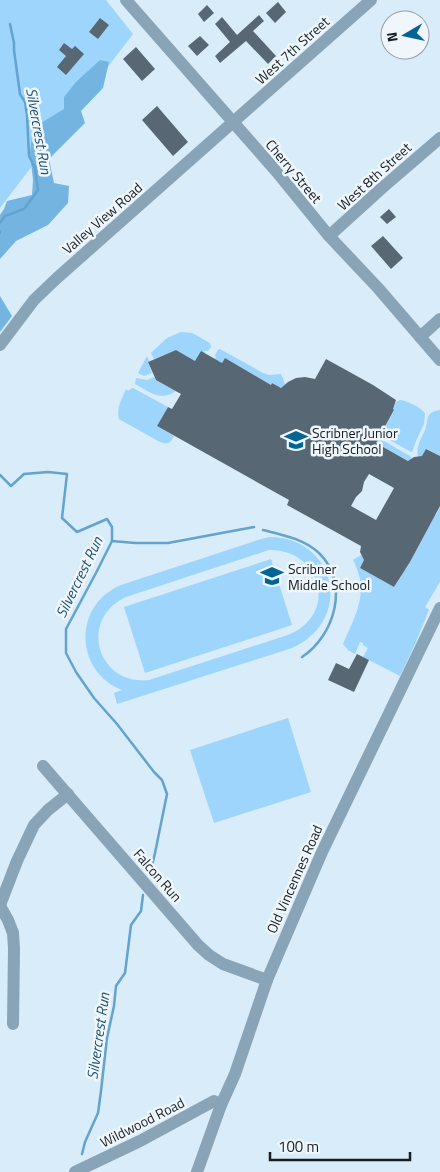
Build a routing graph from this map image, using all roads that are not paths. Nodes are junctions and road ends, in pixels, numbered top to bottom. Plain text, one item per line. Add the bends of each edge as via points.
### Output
1 (126, 0) edge
2 (371, 0) edge
3 (234, 122) junction
4 (440, 138) edge
5 (329, 236) junction
6 (440, 319) edge
7 (420, 337) junction
8 (0, 345) edge
9 (440, 360) edge
10 (440, 608) edge
11 (43, 766) dead end
12 (68, 794) junction
13 (0, 905) edge
14 (267, 980) junction
15 (13, 1024) dead end
16 (221, 1105) junction
17 (75, 1172) edge
18 (197, 1172) edge

1 - 3 street, Cherry Street
2 - 3 street, West 7th Street
3 - 5 street, Cherry Street
3 - 8 street, Valley View Road via 57,278 34,300
4 - 5 street, West 8th Street
5 - 7 street, Cherry Street
6 - 7 street
7 - 9 street, Cherry Street
10 - 14 street, Old Vincennes Road via 322,852
11 - 12 street, Falcon Run
12 - 13 street via 34,825
12 - 14 street, Falcon Run via 209,955
13 - 15 street via 13,933
14 - 16 street, Old Vincennes Road
16 - 17 street, Wildwood Road via 214,1101
16 - 18 street, Old Vincennes Road

